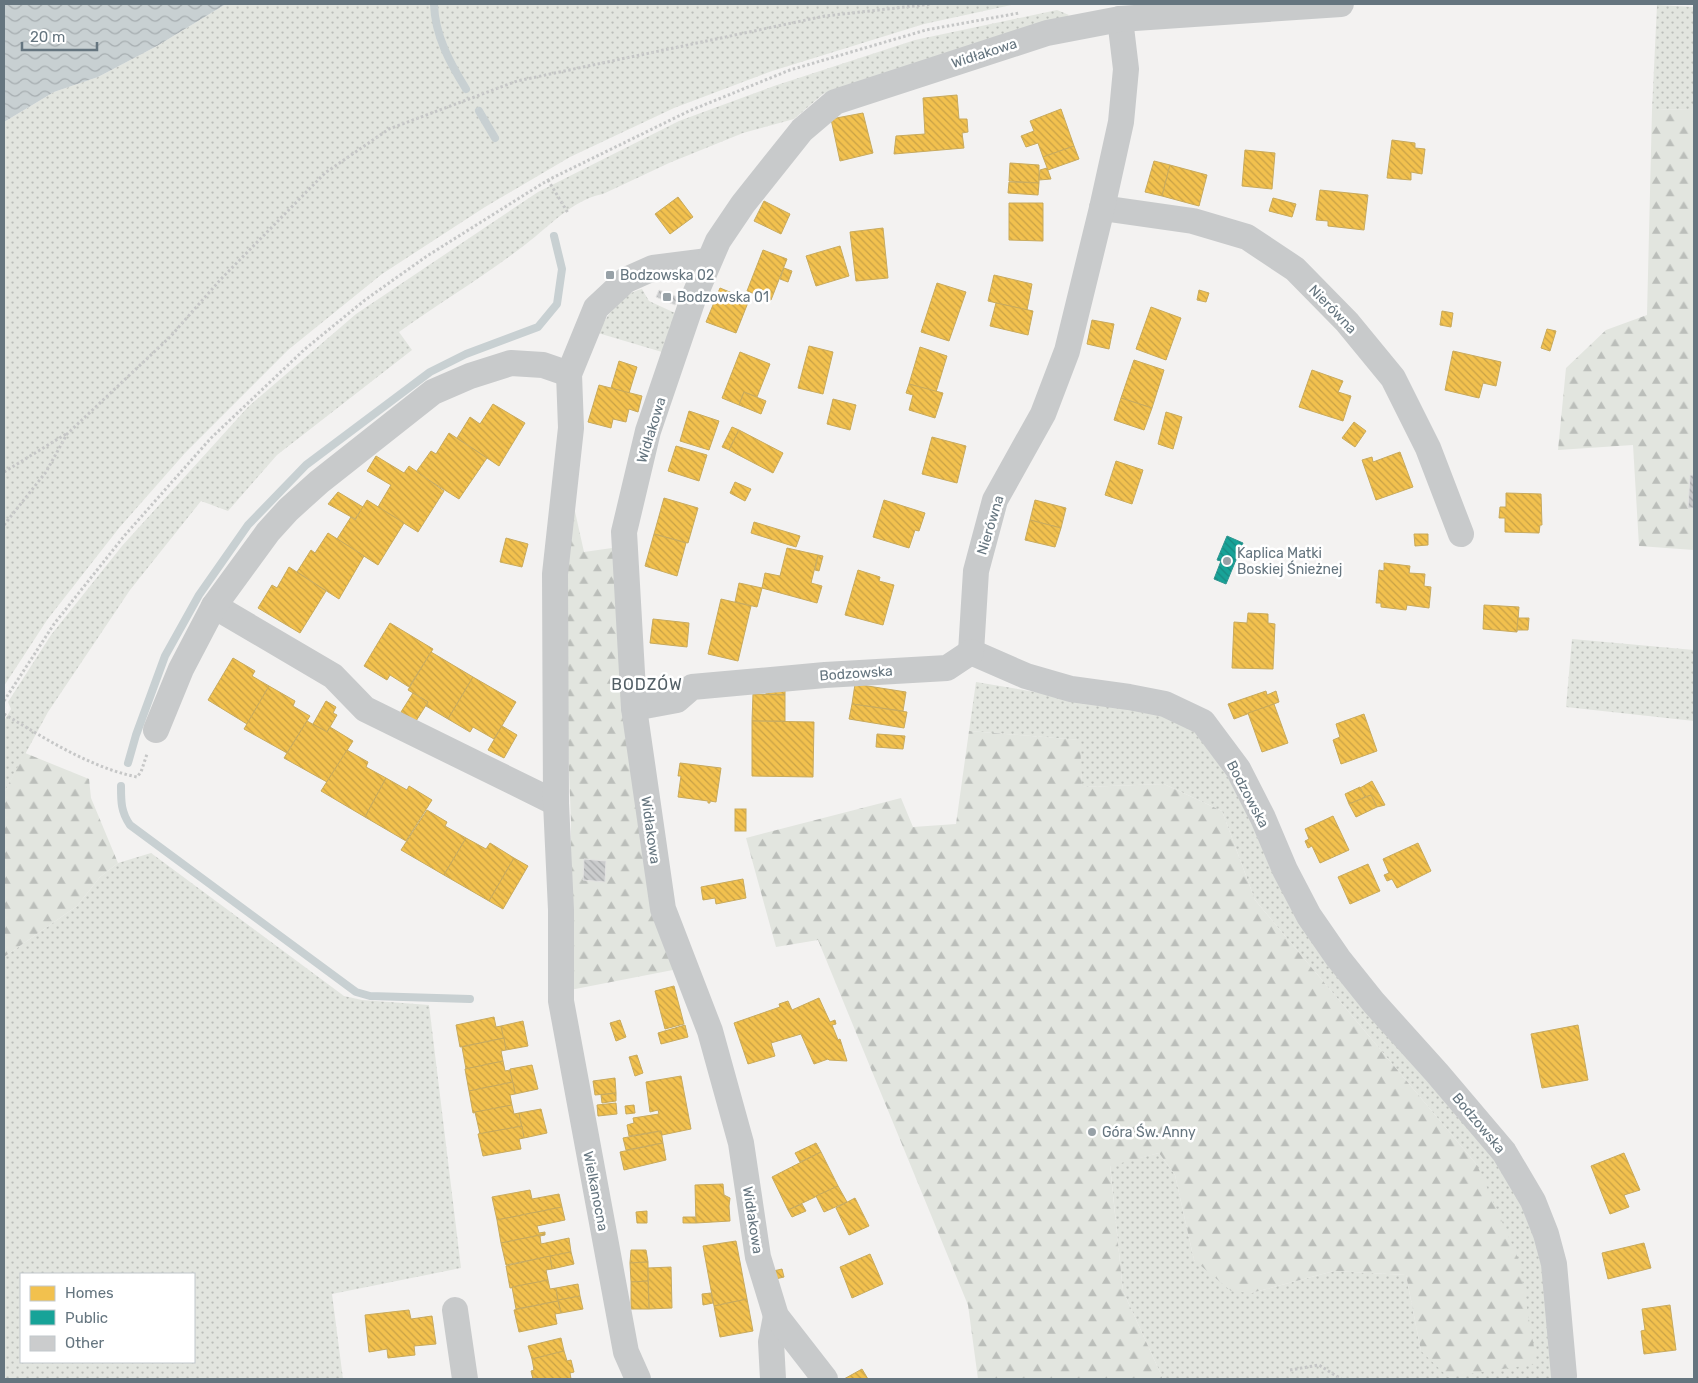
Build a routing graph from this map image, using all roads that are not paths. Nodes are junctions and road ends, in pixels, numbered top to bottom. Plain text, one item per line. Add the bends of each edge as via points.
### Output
1 (1341, 4) edge
2 (1120, 19) junction
3 (1102, 208) junction
4 (708, 261) junction
5 (569, 374) junction
6 (1461, 534) dead end
7 (214, 606) junction
8 (971, 652) junction
9 (634, 708) junction
10 (156, 730) road end
11 (556, 803) junction
12 (455, 1310) dead end
13 (776, 1316) junction
14 (1564, 1376) dead end
15 (465, 1379) edge
16 (638, 1379) edge
17 (773, 1379) edge
18 (825, 1379) edge

1 - 2 street, Widłakowa
2 - 3 street, Nierówna via 1126,69 1122,122
2 - 4 street, Widłakowa via 1046,33 835,102 802,130 729,224
3 - 6 street, Nierówna via 1193,220 1247,237 1294,269 1347,322 1394,378 1428,448
3 - 8 street, Nierówna via 1067,351 1043,414 995,500 976,571
4 - 5 street via 653,268 616,288 596,308
4 - 9 street, Widłakowa via 648,431 624,532
5 - 7 street via 544,365 511,363 433,392 288,510
5 - 11 street via 570,428 556,574
7 - 10 street via 181,669
7 - 11 street via 333,676 365,709
8 - 9 street, Bodzowska via 947,668 692,686 677,700
8 - 14 street, Bodzowska via 1026,676 1071,690 1129,696 1166,704 1203,722 1238,769 1309,916 1374,1003 1504,1152 1533,1201 1554,1264
9 - 13 street, Widłakowa via 663,909 710,1032 736,1124 758,1257
11 - 16 street, Wielkanocna via 562,910 561,1001 626,1352
12 - 15 street
13 - 17 street via 771,1342
13 - 18 street, Widłakowa

